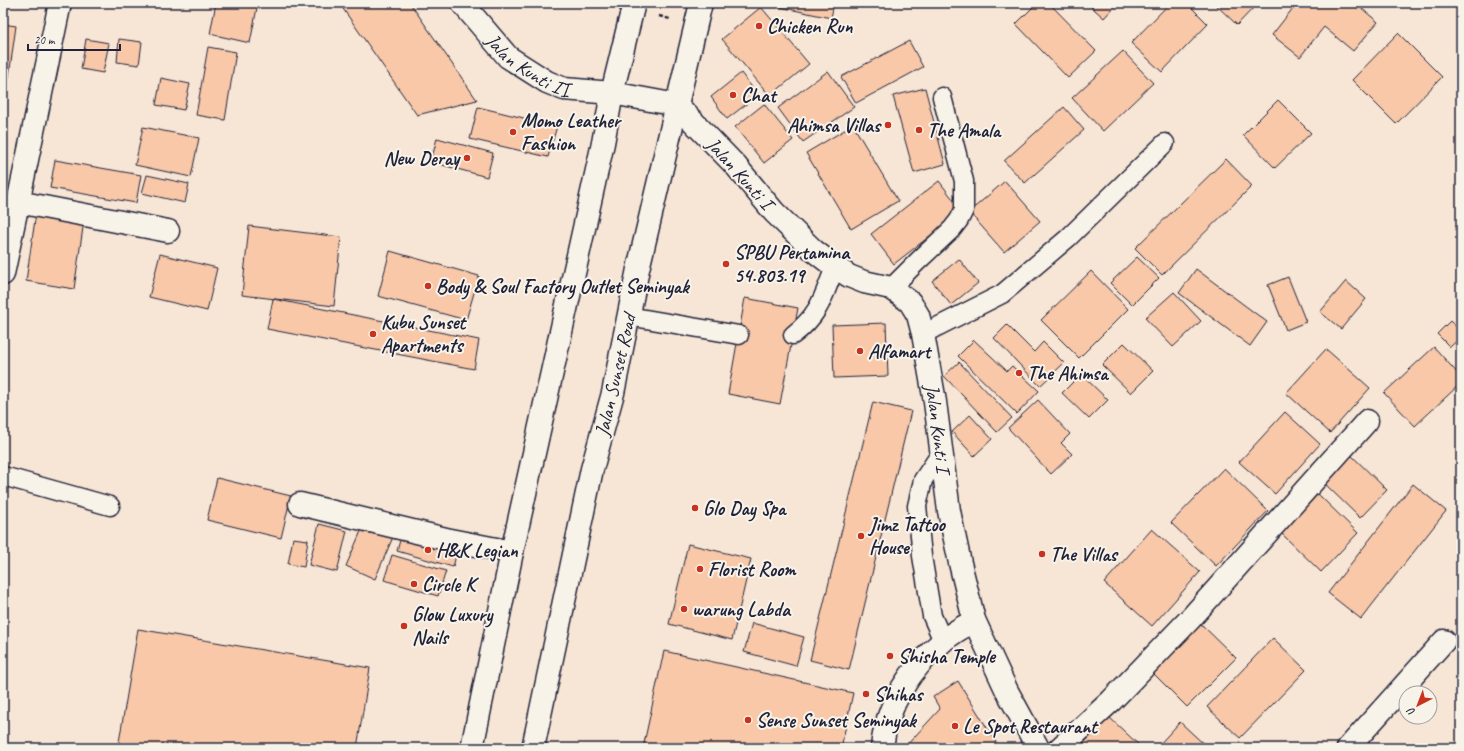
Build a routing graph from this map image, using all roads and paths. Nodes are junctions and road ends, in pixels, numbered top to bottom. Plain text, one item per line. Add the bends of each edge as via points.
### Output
1 (60, 3) edge
2 (462, 3) edge
3 (701, 3) edge
4 (633, 7) edge
5 (696, 24) junction
6 (612, 93) junction
7 (942, 97) dead end
8 (676, 105) junction
9 (1165, 143) dead end
10 (18, 202) junction
11 (168, 231) dead end
12 (835, 267) junction
13 (3, 274) edge
14 (891, 288) junction
15 (628, 316) junction
16 (739, 334) dead end
17 (923, 334) junction
18 (793, 335) dead end
19 (1367, 421) dead end
20 (941, 453) junction
21 (3, 476) edge
22 (300, 504) dead end
23 (110, 506) dead end
24 (512, 552) junction
25 (974, 620) junction
26 (943, 641) junction
27 (1444, 641) dead end
28 (472, 748) edge
29 (533, 748) edge
30 (882, 748) edge
31 (1038, 748) edge
32 (1060, 748) edge
33 (1348, 748) edge

1 - 10 main road
2 - 6 main road, Jalan Kunti II via 508,57 546,82 564,89
3 - 5 main road, Jalan Sunset Road
4 - 5 path
4 - 6 main road
5 - 8 main road, Jalan Sunset Road
6 - 8 main road
6 - 24 main road
7 - 14 lane via 964,181 964,210 952,229
8 - 12 main road, Jalan Kunti I via 736,166 774,212 813,250
8 - 15 main road, Jalan Sunset Road
9 - 17 lane via 1068,238 1002,294
10 - 11 main road
10 - 13 main road
12 - 14 main road, Jalan Kunti I via 864,282
12 - 18 lane via 818,309 806,325
14 - 17 main road, Jalan Kunti I via 910,302 918,315
15 - 16 lane
15 - 29 main road, Jalan Sunset Road via 613,393 592,469
17 - 20 main road, Jalan Kunti I
19 - 32 main road via 1191,618 1111,701
20 - 25 main road, Jalan Kunti I via 949,511
20 - 26 lane via 924,480 917,506 932,616
21 - 23 lane
22 - 24 main road
24 - 28 main road
25 - 26 main road
25 - 31 main road, Jalan Kunti I via 1007,691
26 - 30 main road via 903,685 883,732
27 - 33 main road

